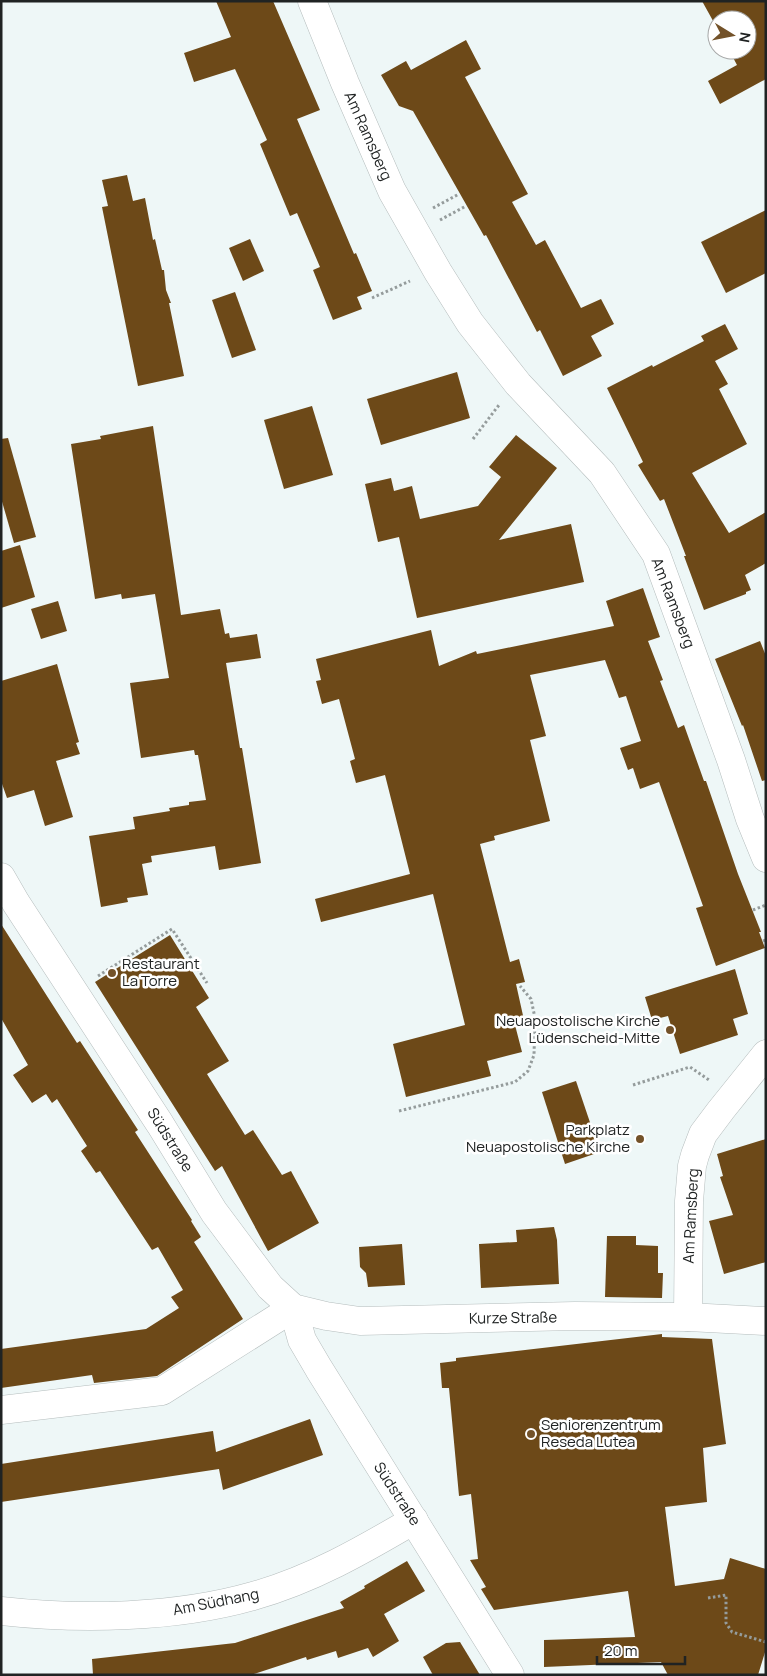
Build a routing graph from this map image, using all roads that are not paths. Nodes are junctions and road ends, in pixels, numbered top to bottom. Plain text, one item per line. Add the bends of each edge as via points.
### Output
1 (312, 1) edge
2 (766, 858) edge
3 (1, 876) edge
4 (766, 1054) edge
5 (270, 1287) joint
6 (293, 1308) junction
7 (688, 1317) junction
8 (766, 1321) edge
9 (1, 1410) edge
10 (414, 1520) junction
11 (1, 1611) edge
12 (510, 1675) edge

1 - 2 street, Am Ramsberg via 392,191 434,267 470,322 518,384 602,474 656,554
3 - 5 street, Südstraße via 214,1212
4 - 7 street, Am Ramsberg via 703,1134 692,1166
5 - 6 street, Kurze Straße
6 - 7 street, Kurze Straße via 360,1321
6 - 9 street via 162,1391
6 - 10 street, Südstraße via 302,1340
7 - 8 street, Kurze Straße
10 - 11 street, Am Südhang via 310,1576 255,1596 214,1605 131,1615
10 - 12 street, Südstraße

